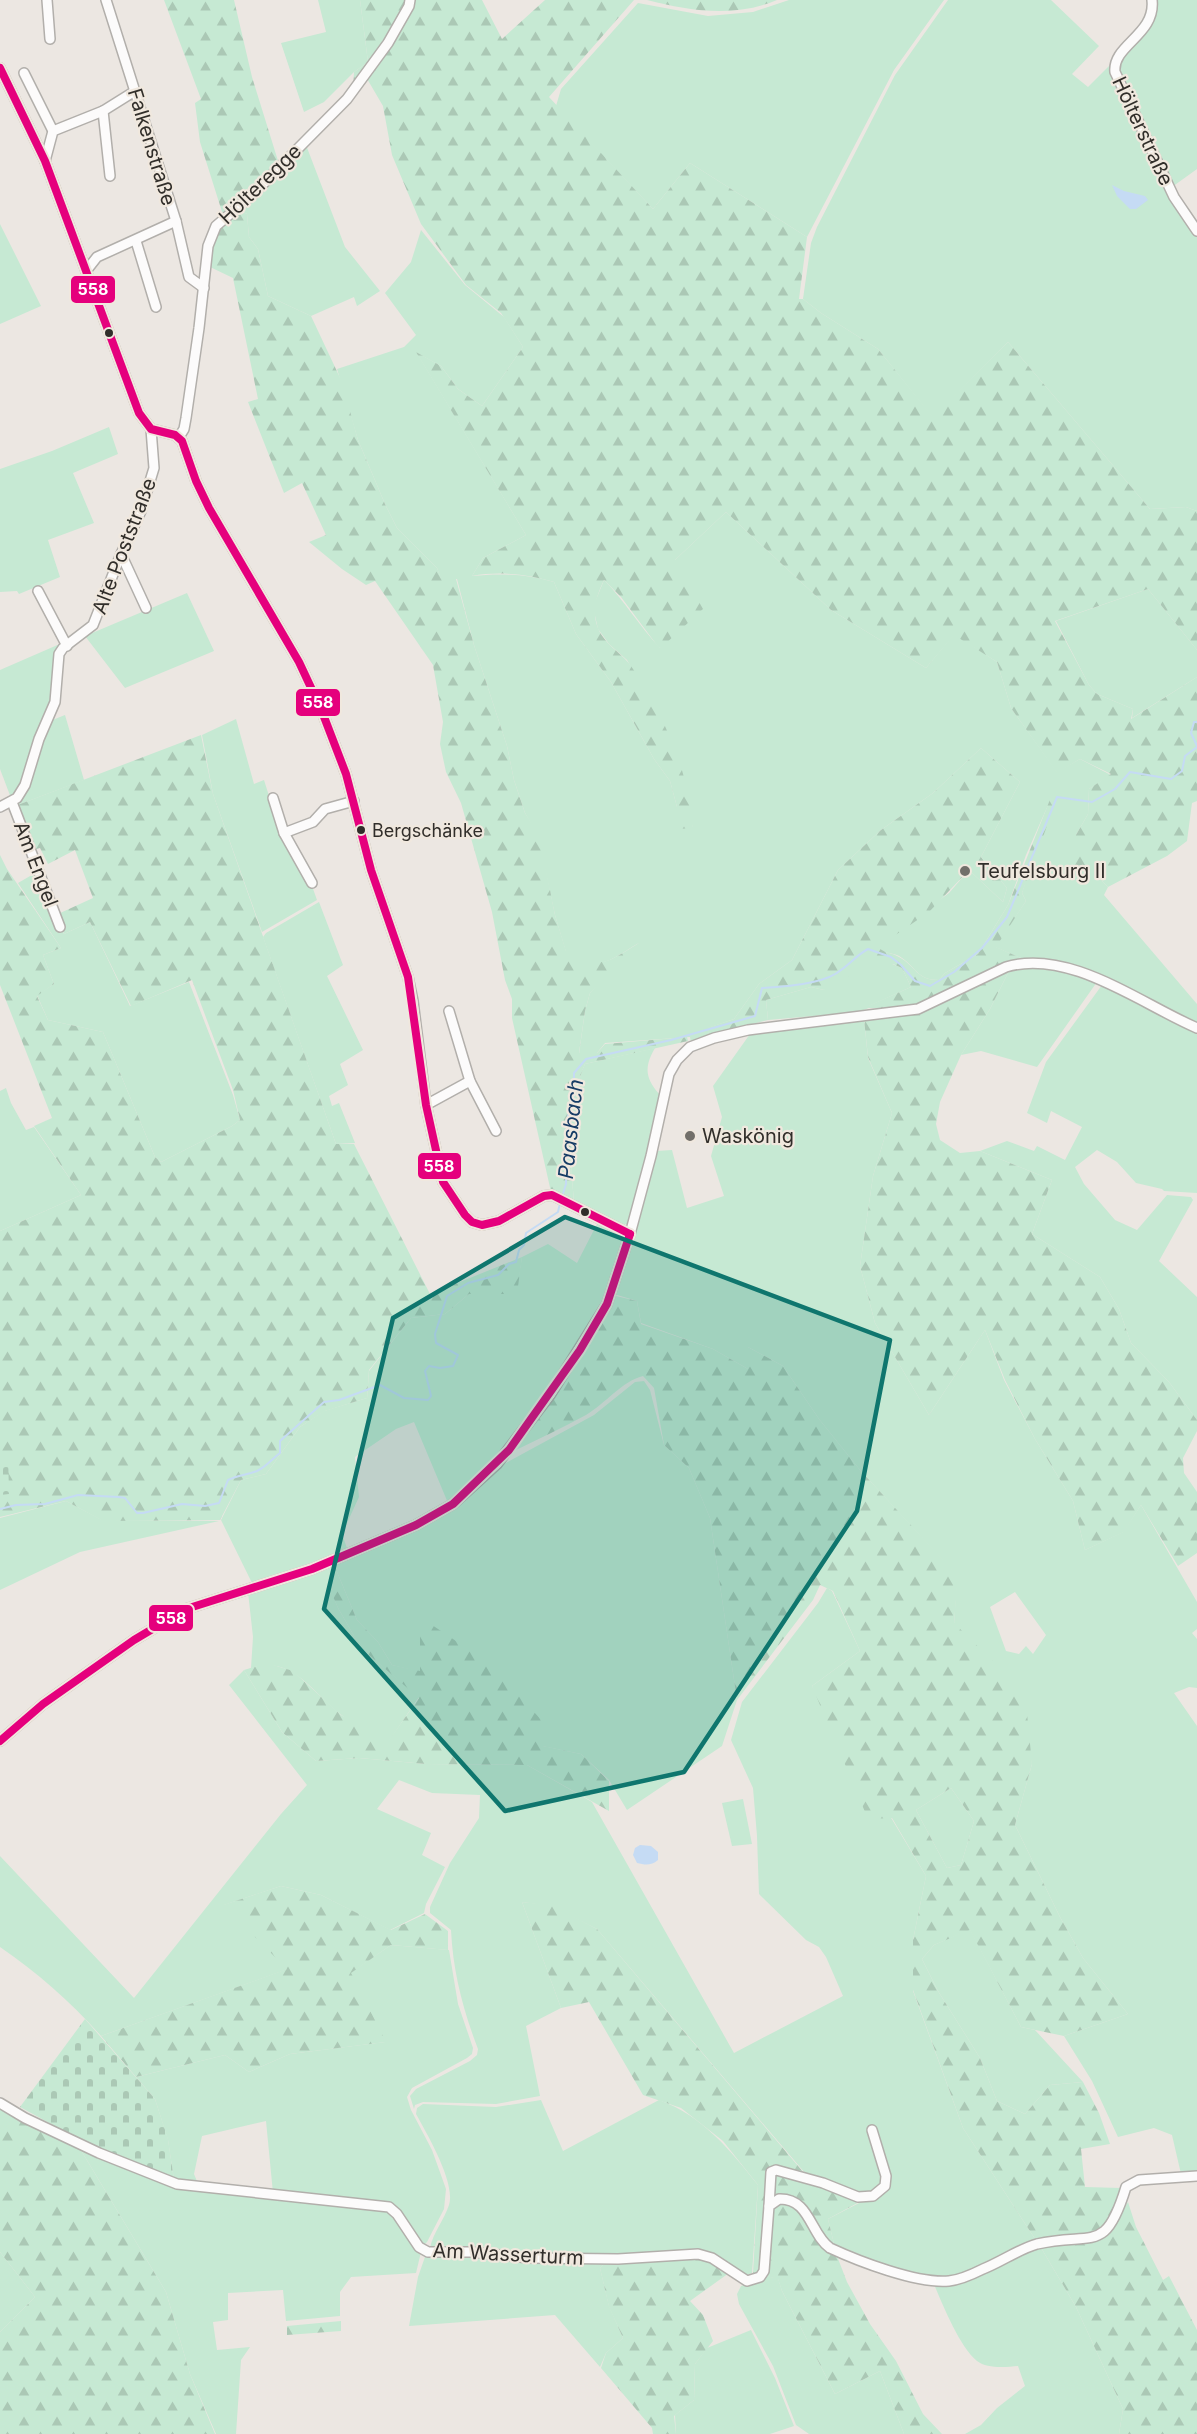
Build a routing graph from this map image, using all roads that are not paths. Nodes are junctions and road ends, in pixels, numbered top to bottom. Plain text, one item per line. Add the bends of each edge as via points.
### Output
1 (47, 0) edge
2 (106, 0) edge
3 (410, 0) edge
4 (1152, 0) edge
5 (50, 39) dead end
6 (0, 68) edge
7 (24, 73) dead end
8 (135, 91) junction
9 (103, 111) junction
10 (53, 131) junction
11 (45, 161) junction
12 (110, 176) dead end
13 (176, 221) junction
14 (1197, 231) edge
15 (136, 241) junction
16 (86, 271) junction
17 (204, 288) junction
18 (156, 308) dead end
19 (151, 429) junction
20 (179, 437) junction
21 (121, 554) junction
22 (38, 591) dead end
23 (146, 608) dead end
24 (67, 646) junction
25 (273, 798) dead end
26 (354, 801) junction
27 (12, 802) junction
28 (0, 807) edge
29 (284, 833) junction
30 (312, 883) dead end
31 (60, 927) dead end
32 (450, 1011) dead end
33 (1197, 1028) edge
34 (470, 1081) junction
35 (426, 1105) junction
36 (496, 1131) dead end
37 (630, 1234) junction
38 (0, 1741) edge
39 (0, 2103) edge
40 (872, 2130) dead end
41 (1197, 2176) edge
42 (769, 2206) junction

1 - 5 street
2 - 8 street, Falkenstraße
3 - 17 street, Hölteregge via 388,43 347,99 216,226 208,246
4 - 14 street, Hölterstraße via 1153,11 1144,30 1116,61 1115,72 1174,197
6 - 11 street
7 - 10 street
8 - 9 street
8 - 13 street, Falkenstraße
9 - 10 street
9 - 12 street
10 - 11 street
11 - 16 street
13 - 15 street
13 - 17 street, Falkenstraße via 189,277
15 - 16 street via 97,257
15 - 18 street
16 - 19 street via 139,413
17 - 20 street, Hölteregge via 184,426
19 - 20 street
19 - 21 street, Alte Poststraße via 154,468 141,511
20 - 26 street via 209,508 313,689
21 - 23 street
21 - 24 street, Alte Poststraße via 93,625
22 - 24 street
24 - 27 street via 58,658 54,706 22,793
25 - 29 street
26 - 29 street via 325,809 313,822
26 - 35 street via 371,870 411,990
27 - 28 street
27 - 31 street, Am Engel
29 - 30 street
32 - 34 street
33 - 37 street via 1083,973 1036,962 1000,970 918,1009 775,1025 701,1042 680,1055 669,1074
34 - 35 street
34 - 36 street
35 - 37 street via 443,1182 472,1221 490,1225 544,1196 562,1198
37 - 38 street via 610,1296 580,1350 509,1450 453,1504 422,1522 312,1569 186,1609 52,1698
39 - 42 street, Am Wasserturm via 99,2153 177,2184 389,2207 419,2247 428,2252 586,2259 699,2254 750,2281 764,2271
40 - 42 street, Am Wasserturm via 886,2176 885,2186 877,2193 858,2197 823,2182 776,2170 771,2172
41 - 42 street via 1139,2180 1126,2187 1104,2234 1035,2245 949,2282 905,2276 838,2252 824,2244 809,2217 794,2202 779,2199

